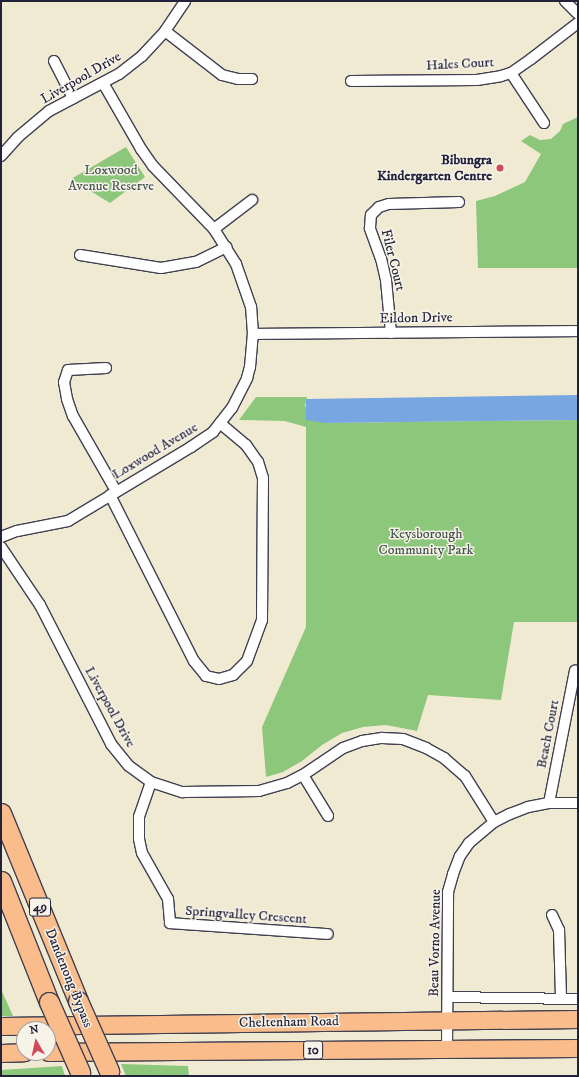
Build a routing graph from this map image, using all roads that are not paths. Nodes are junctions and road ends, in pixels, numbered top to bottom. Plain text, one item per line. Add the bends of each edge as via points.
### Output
1 (186, 1) edge
2 (565, 1) edge
3 (578, 14) edge
4 (578, 23) edge
5 (165, 31) junction
6 (54, 61) dead end
7 (511, 73) junction
8 (252, 79) dead end
9 (351, 81) dead end
10 (104, 83) junction
11 (73, 98) junction
12 (544, 123) dead end
13 (1, 156) edge
14 (252, 200) dead end
15 (459, 202) dead end
16 (214, 229) junction
17 (227, 247) junction
18 (80, 254) dead end
19 (578, 330) edge
20 (391, 332) junction
21 (254, 334) junction
22 (106, 368) dead end
23 (220, 423) junction
24 (113, 493) junction
25 (1, 537) edge
26 (1, 547) edge
27 (575, 671) dead end
28 (303, 775) junction
29 (151, 782) junction
30 (549, 803) junction
31 (578, 803) edge
32 (1, 813) edge
33 (328, 816) dead end
34 (494, 822) junction
35 (1, 881) edge
36 (552, 915) dead end
37 (328, 934) dead end
38 (448, 997) junction
39 (561, 999) junction
40 (578, 999) edge
41 (578, 1019) edge
42 (448, 1020) junction
43 (1, 1026) edge
44 (447, 1048) junction
45 (578, 1048) edge
46 (16, 1052) edge
47 (56, 1052) edge
48 (1, 1053) edge
49 (81, 1074) edge
50 (110, 1074) edge

1 - 5 street, Liverpool Drive
2 - 3 street
4 - 7 street, Hales Court
5 - 8 street via 222,75
5 - 10 street, Liverpool Drive via 142,56
6 - 11 street
7 - 9 street, Hales Court via 477,80
7 - 12 street
10 - 11 street, Liverpool Drive
10 - 16 street, Loxwood Avenue via 153,166
11 - 13 street, Liverpool Drive via 35,122
14 - 16 street
15 - 20 street, Filer Court via 389,204 380,207 371,215 370,228 386,280
16 - 17 street, Loxwood Avenue
17 - 18 street via 196,262 161,268
17 - 21 street, Loxwood Avenue via 248,294
19 - 20 street, Eildon Drive
20 - 21 street, Eildon Drive
21 - 23 street, Loxwood Avenue via 247,378 234,404
22 - 24 street via 68,370 64,382 73,416
23 - 24 street, Loxwood Avenue via 213,432 191,447
23 - 24 street via 246,445 258,462 263,478 262,620 247,660 233,675 219,679 206,676 194,662
24 - 25 street, Loxwood Avenue via 68,521 17,531
26 - 29 street, Liverpool Drive via 40,605 112,744 129,766
27 - 30 street, Beach Court
28 - 29 street, Liverpool Drive via 270,789 244,792 182,792
28 - 33 street
28 - 34 street, Liverpool Drive via 343,748 362,741 382,738 403,740 444,758 465,776
29 - 37 street, Springvalley Crescent via 139,817 139,839 142,853 168,899 170,923
30 - 31 street, Beau Vorno Avenue
30 - 34 street, Beau Vorno Avenue via 528,807
32 - 50 highway, Dandenong Bypass / 49, bridge
34 - 38 street, Beau Vorno Avenue via 469,843 460,856 448,892
35 - 49 highway, Dandenong Bypass / 49, bridge
36 - 39 street via 560,930
38 - 39 street
38 - 42 street, Beau Vorno Avenue
39 - 40 street
41 - 42 main road, Cheltenham Road / 10
42 - 43 main road, Cheltenham Road / 10
42 - 44 street, Beau Vorno Avenue
44 - 45 main road, Cheltenham Road / 10
44 - 47 main road, Cheltenham Road / 10
46 - 48 main road

